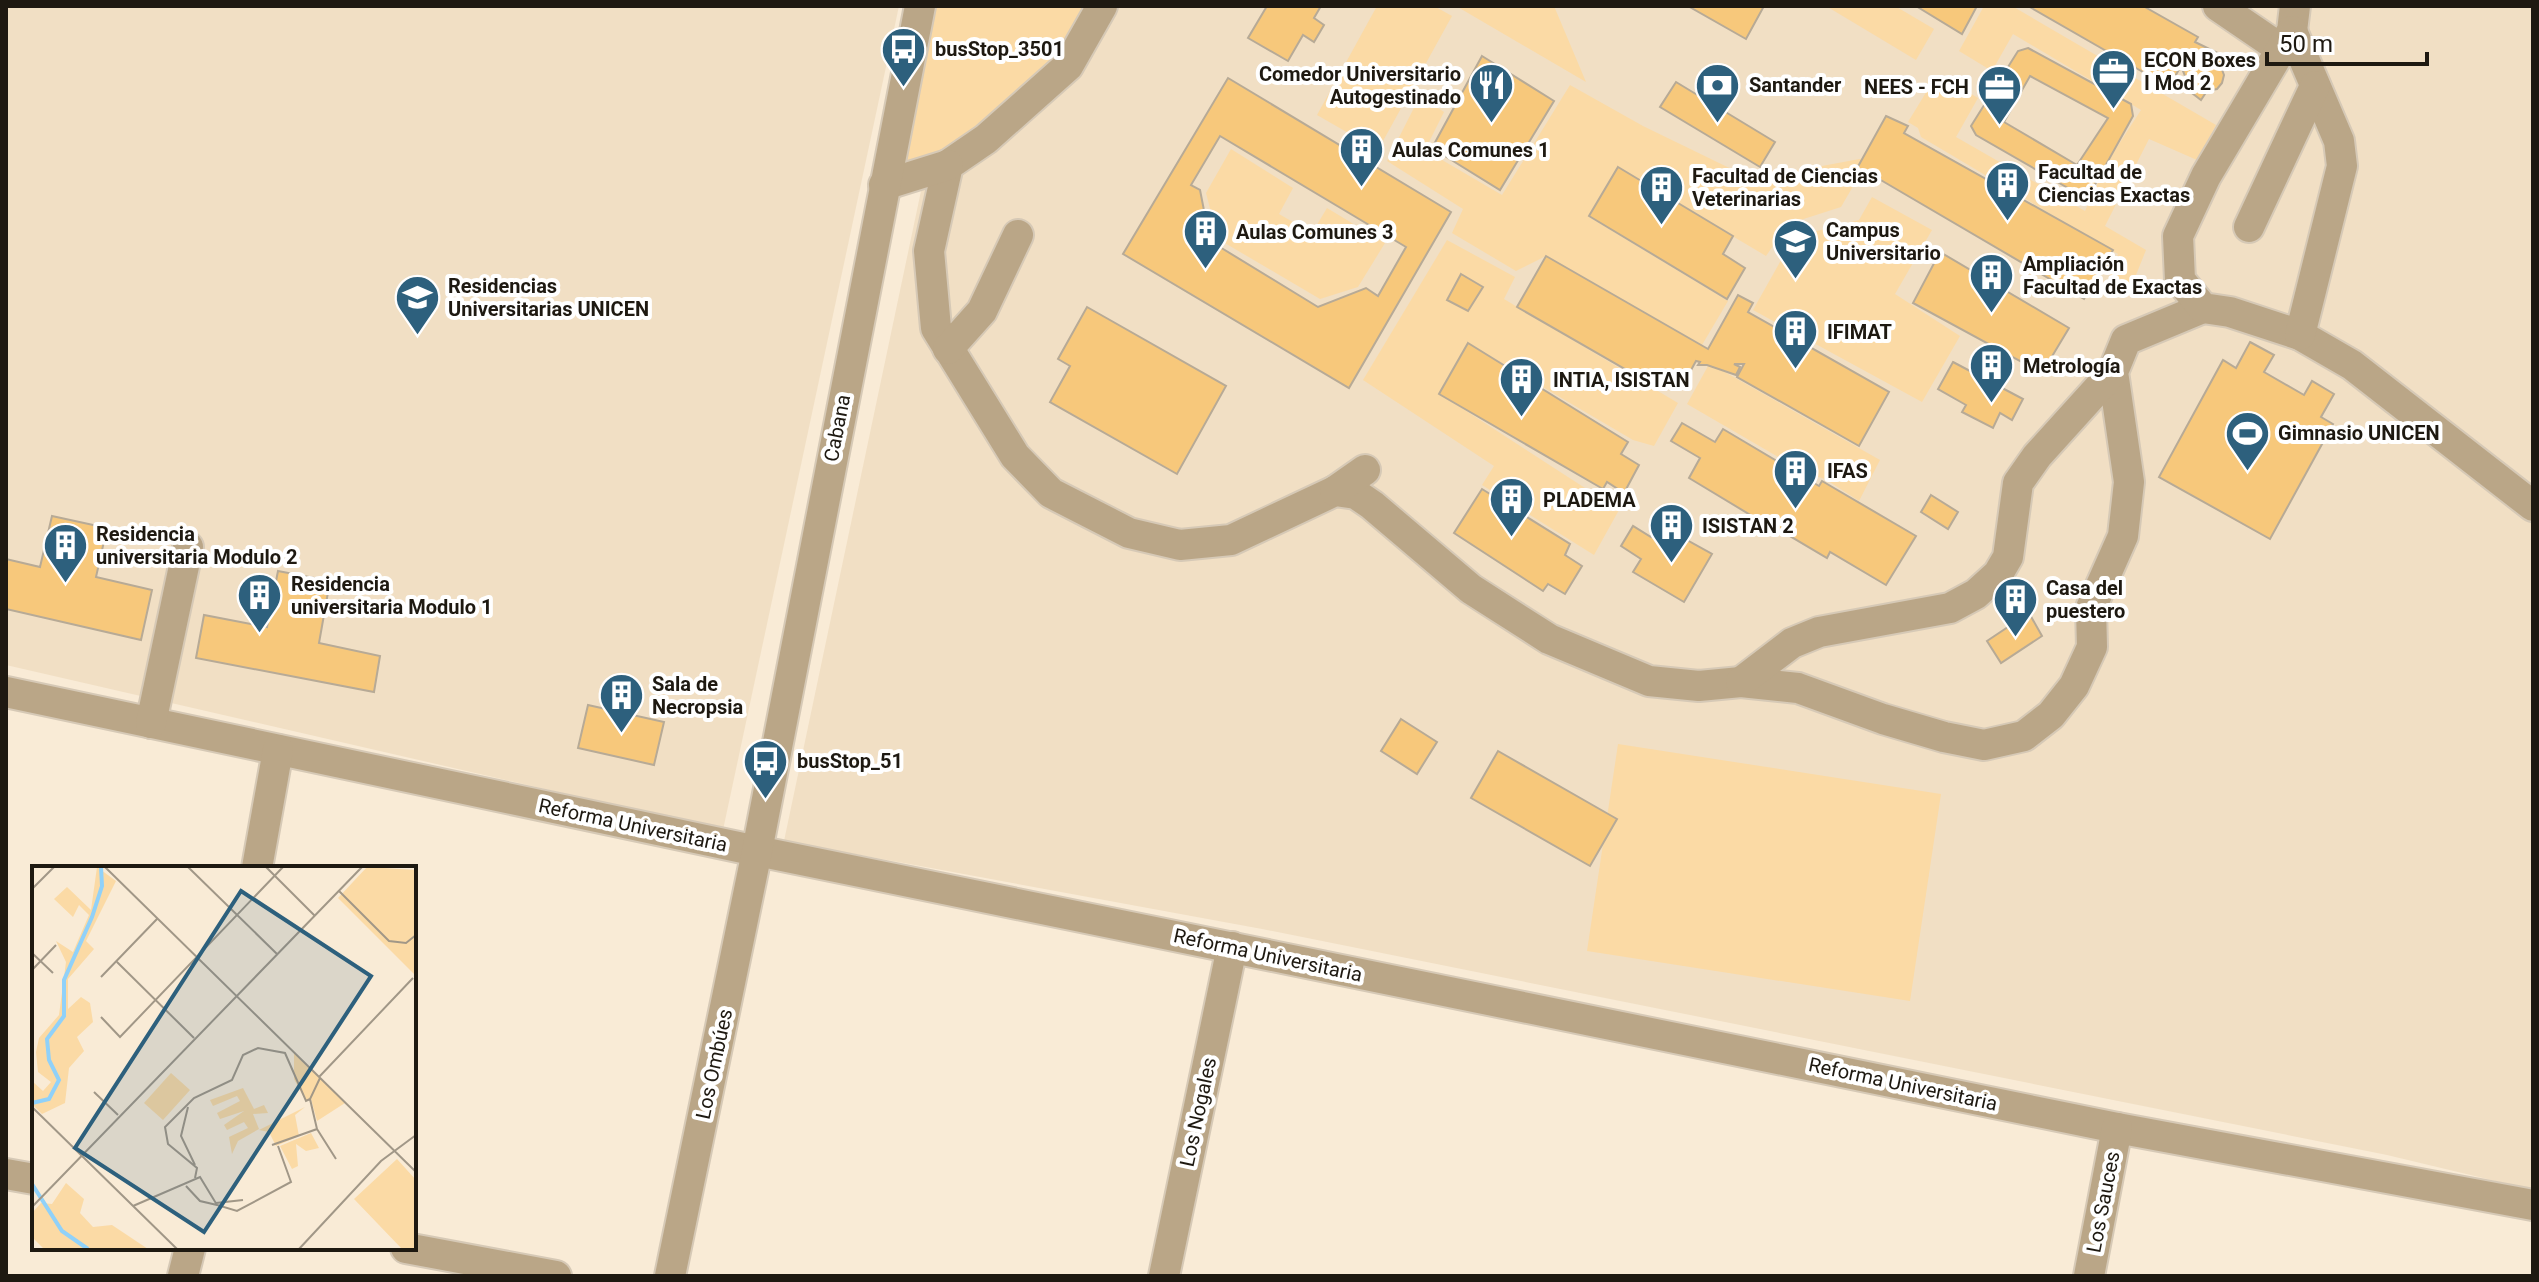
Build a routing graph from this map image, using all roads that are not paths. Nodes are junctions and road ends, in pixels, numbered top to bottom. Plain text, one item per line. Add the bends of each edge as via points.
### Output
1 (920, 6) edge
2 (2218, 6) edge
3 (1101, 14) edge
4 (2290, 29) edge
5 (2315, 86) junction
6 (948, 165) junction
7 (884, 185) junction
8 (2249, 227) dead end
9 (1018, 235) dead end
10 (2203, 308) junction
11 (2300, 335) junction
12 (948, 349) junction
13 (2113, 372) junction
14 (1365, 470) dead end
15 (1335, 491) junction
16 (2533, 506) edge
17 (188, 547) dead end
18 (1741, 682) junction
19 (6, 692) edge
20 (151, 723) junction
21 (278, 750) junction
22 (757, 851) junction
23 (257, 866) edge
24 (1232, 947) junction
25 (2117, 1128) junction
26 (6, 1174) edge
27 (32, 1179) edge
28 (2533, 1205) edge
29 (190, 1250) edge
30 (416, 1250) edge
31 (183, 1276) edge
32 (556, 1276) edge
33 (670, 1276) edge
34 (1164, 1276) edge
35 (2089, 1276) edge

1 - 7 street, Cabana
2 - 4 street
3 - 6 street via 1068,66 986,139
4 - 5 street
4 - 10 street via 2200,172 2170,234 2180,280
5 - 8 street
5 - 11 street via 2339,141 2342,166
6 - 7 street
6 - 12 street via 929,251 936,328
7 - 22 street, Cabana
9 - 12 street via 982,311
10 - 11 street
10 - 13 street via 2126,340
11 - 16 street via 2352,365
12 - 15 street via 1015,456 1051,493 1129,533 1180,545 1231,540
13 - 18 street via 2018,483 2008,557 1976,594 1950,608 1819,632 1792,643
13 - 18 street via 2129,482 2123,536 2091,608 2092,647 2074,686 2051,715 2024,736 1984,745 1883,719 1798,688
14 - 15 street
15 - 18 street via 1356,494 1403,522 1471,589 1549,639 1649,681 1699,686
17 - 20 street
19 - 20 street, Reforma Universitaria
20 - 21 street, Reforma Universitaria
21 - 22 street, Reforma Universitaria
21 - 23 street
22 - 24 street, Reforma Universitaria
22 - 33 street, Los Ombúes
24 - 25 street, Reforma Universitaria
24 - 34 street, Los Nogales
25 - 28 street, Reforma Universitaria
25 - 35 street, Los Sauces
26 - 27 street
29 - 31 street
30 - 32 street

